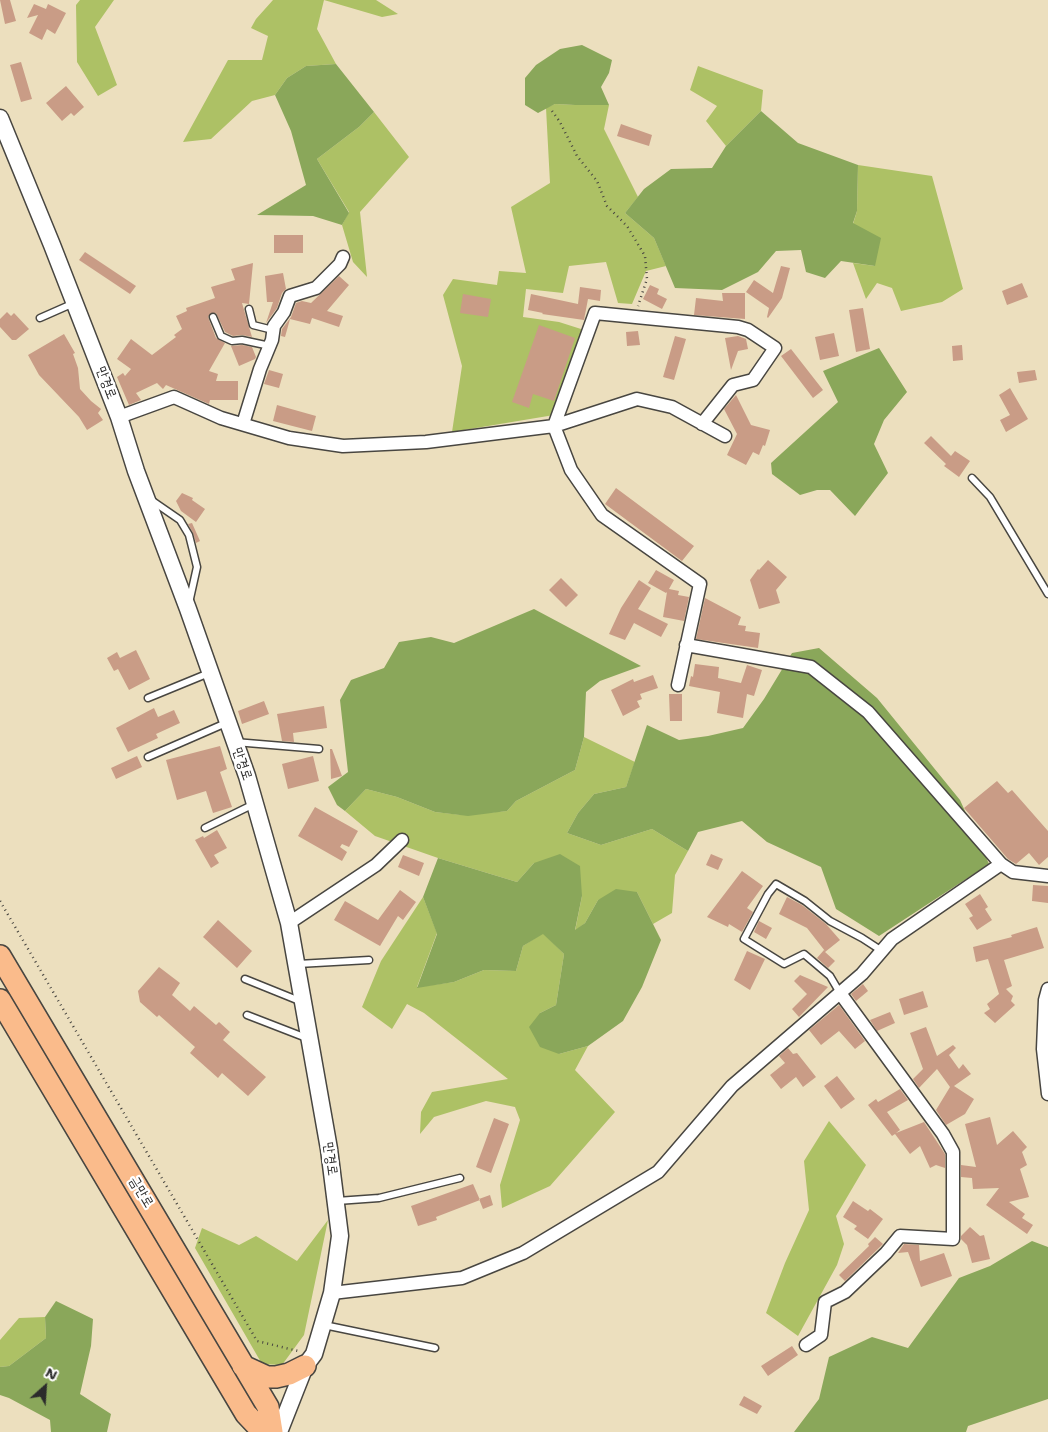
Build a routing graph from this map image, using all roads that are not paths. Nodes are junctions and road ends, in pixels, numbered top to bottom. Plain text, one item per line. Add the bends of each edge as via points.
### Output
1 (0, 118) edge
2 (343, 257) dead end
3 (75, 303) junction
4 (249, 309) dead end
5 (40, 318) dead end
6 (213, 318) dead end
7 (274, 330) junction
8 (270, 346) junction
9 (120, 417) junction
10 (243, 424) junction
11 (702, 424) junction
12 (554, 426) junction
13 (725, 436) dead end
14 (972, 478) dead end
15 (146, 496) junction
16 (1048, 594) edge
17 (188, 610) junction
18 (686, 645) junction
19 (210, 673) junction
20 (678, 685) dead end
21 (148, 698) dead end
22 (227, 722) junction
23 (234, 742) junction
24 (318, 750) dead end
25 (148, 757) dead end
26 (255, 803) junction
27 (205, 828) dead end
28 (402, 840) dead end
29 (1001, 864) junction
30 (1048, 876) edge
31 (289, 923) junction
32 (882, 951) junction
33 (0, 956) edge
34 (369, 960) dead end
35 (296, 964) junction
36 (245, 978) dead end
37 (1048, 989) edge
38 (840, 993) junction
39 (0, 1000) edge
40 (303, 1003) junction
41 (247, 1015) dead end
42 (310, 1039) junction
43 (1048, 1094) edge
44 (460, 1178) dead end
45 (336, 1201) junction
46 (332, 1293) junction
47 (323, 1325) junction
48 (806, 1345) dead end
49 (435, 1348) dead end
50 (310, 1360) junction
51 (243, 1366) junction
52 (263, 1432) edge
53 (272, 1432) edge
54 (279, 1432) edge

1 - 3 street, 만경로
2 - 7 street via 316,288 290,296
3 - 5 lane
3 - 9 street, 만경로
4 - 7 lane via 252,325
6 - 8 lane via 221,336 232,341
7 - 8 street
8 - 10 street
9 - 10 street via 174,397
9 - 15 street, 만경로
10 - 12 street via 289,438 342,446 426,442
11 - 12 street via 672,407 637,399
11 - 12 street via 733,385 753,380 776,348 738,327 595,314
11 - 13 street
12 - 18 street via 571,470 602,515 700,584
14 - 16 lane via 990,497
15 - 17 street, 만경로
15 - 17 lane via 180,520 189,535 197,567
17 - 19 street, 만경로
18 - 20 street
18 - 29 street via 811,667 868,712
19 - 21 lane
19 - 22 street, 만경로
22 - 23 street, 만경로
22 - 25 lane
23 - 24 lane
23 - 26 street, 만경로
26 - 27 lane
26 - 31 street, 만경로
28 - 31 street via 376,865
29 - 30 street via 1013,872
29 - 32 street via 892,939
31 - 35 street, 만경로
32 - 38 street
32 - 38 lane via 776,884 744,939 784,964 804,954 830,976
33 - 51 highway, 금만로
34 - 35 lane
35 - 40 street, 만경로
36 - 40 lane
37 - 43 street via 1044,1000 1043,1048
38 - 46 street via 732,1086 658,1172 523,1253 462,1278
38 - 48 street via 953,1152 953,1239 900,1236 845,1292 825,1302 821,1335
39 - 52 highway, 금만로 via 246,1414
40 - 42 street, 만경로
41 - 42 lane
42 - 45 street, 만경로
44 - 45 lane via 379,1198
45 - 46 street, 만경로 via 340,1236
46 - 47 street, 만경로
47 - 49 lane
47 - 50 street, 만경로
50 - 51 highway via 289,1374 276,1377 267,1377
50 - 54 street, 만경로
51 - 53 highway, 금만로 via 268,1407

